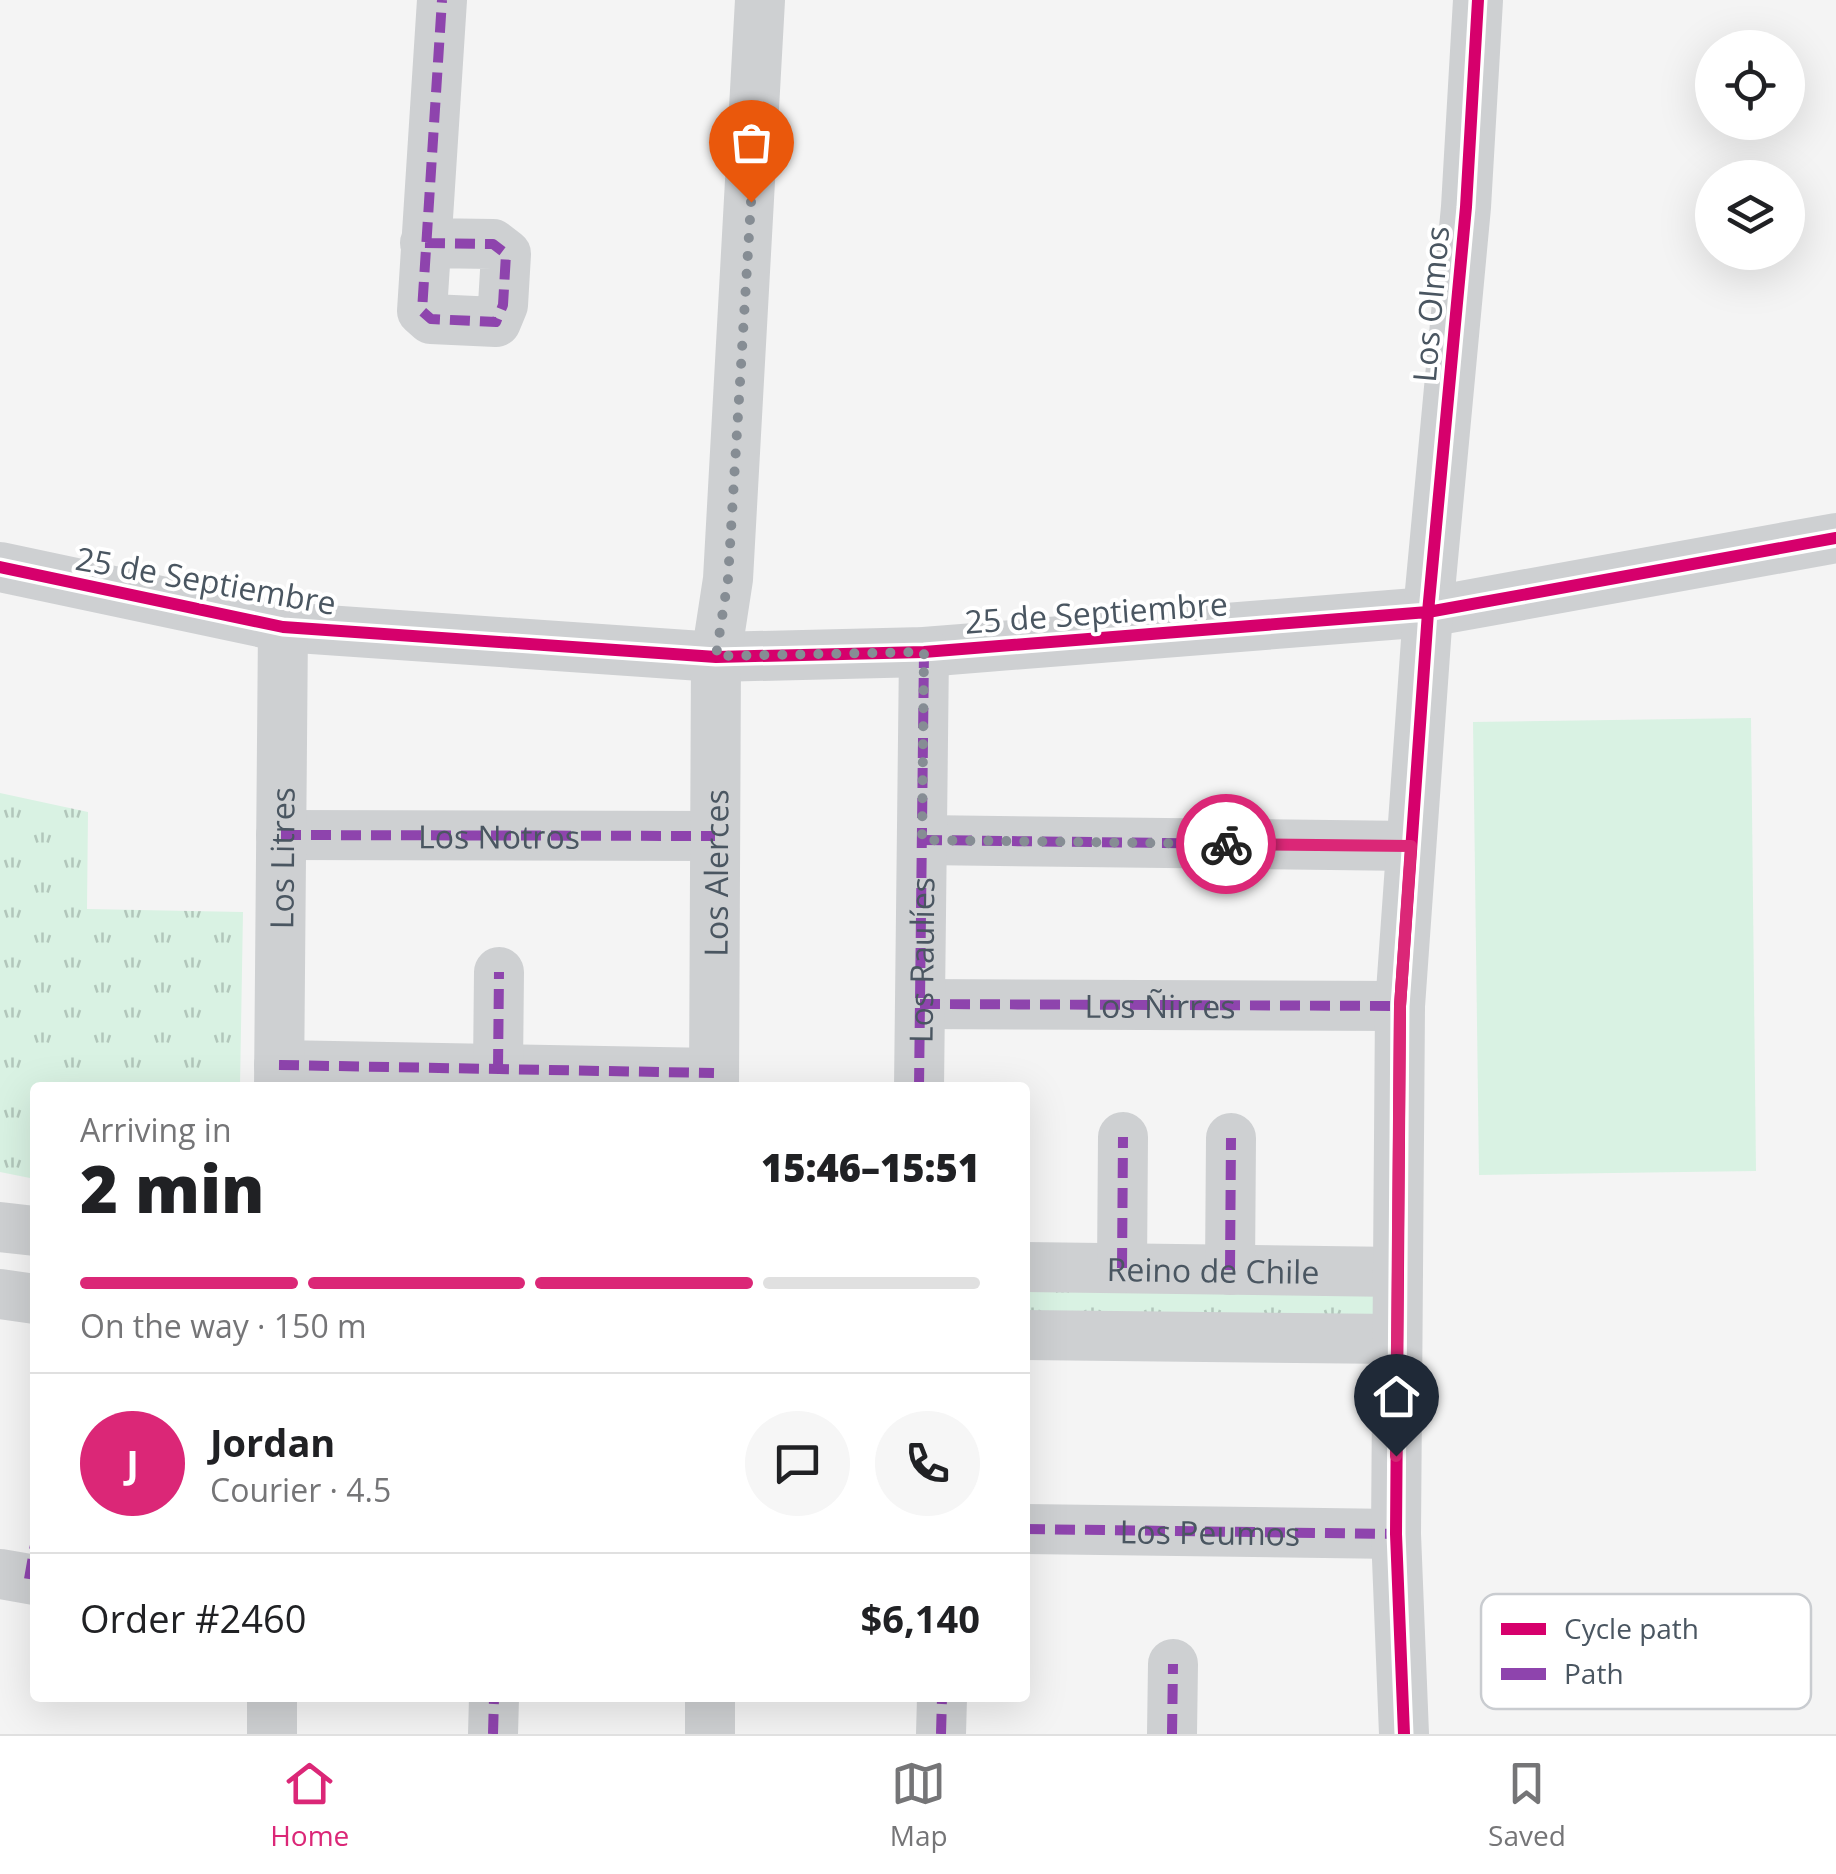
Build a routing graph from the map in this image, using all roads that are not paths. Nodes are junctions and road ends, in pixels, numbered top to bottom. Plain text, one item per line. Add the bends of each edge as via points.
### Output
1 (442, 0) edge
2 (760, 0) edge
3 (1478, 0) edge
4 (425, 243) dead end
5 (1836, 538) edge
6 (0, 568) edge
7 (1428, 612) junction
8 (283, 628) junction
9 (924, 652) junction
10 (716, 656) junction
11 (281, 835) junction
12 (715, 836) junction
13 (922, 840) junction
14 (1411, 846) junction
15 (499, 972) dead end
16 (920, 1004) junction
17 (1400, 1006) junction
18 (498, 1069) junction
19 (279, 1076) edge
20 (714, 1080) edge
21 (920, 1082) edge
22 (1123, 1137) dead end
23 (1231, 1138) dead end
24 (0, 1227) edge
25 (30, 1230) edge
26 (1030, 1267) edge
27 (1122, 1268) junction
28 (1230, 1270) junction
29 (1398, 1272) junction
30 (0, 1294) edge
31 (30, 1299) edge
32 (1030, 1335) edge
33 (1396, 1340) junction
34 (1030, 1528) edge
35 (1396, 1534) junction
36 (1173, 1664) dead end
37 (272, 1702) edge
38 (494, 1702) edge
39 (710, 1702) edge
40 (942, 1702) edge
41 (272, 1734) edge
42 (493, 1734) edge
43 (710, 1734) edge
44 (941, 1734) edge
45 (1172, 1734) edge
46 (1404, 1734) edge

1 - 4 street
2 - 10 street, Los Alerces via 728,579
3 - 7 street, Los Olmos
5 - 7 street, 25 de Septiembre
6 - 8 street, 25 de Septiembre
7 - 9 street, 25 de Septiembre
7 - 14 street, Los Olmos
8 - 10 street, 25 de Septiembre
8 - 11 street, Los Litres
9 - 10 street, 25 de Septiembre
9 - 13 street, Los Raulíes
10 - 12 street, Los Alerces
11 - 12 street, Los Notros
11 - 19 street, Los Litres
12 - 20 street, Los Alerces
13 - 14 street
13 - 16 street, Los Raulíes
14 - 17 street, Los Olmos
15 - 18 street
16 - 17 street, Los Ñirres
16 - 21 street, Los Raulíes
17 - 29 street, Los Olmos
18 - 19 street
18 - 20 street
22 - 27 street
23 - 28 street
24 - 25 street
26 - 27 street, Reino de Chile
27 - 28 street, Reino de Chile
28 - 29 street, Reino de Chile
29 - 33 street, Los Olmos
30 - 31 street
32 - 33 street, Reino de Chile
33 - 35 street, Los Olmos
34 - 35 street, Los Peumos
35 - 46 street, Los Olmos
36 - 45 street
37 - 41 street
38 - 42 street
39 - 43 street
40 - 44 street

